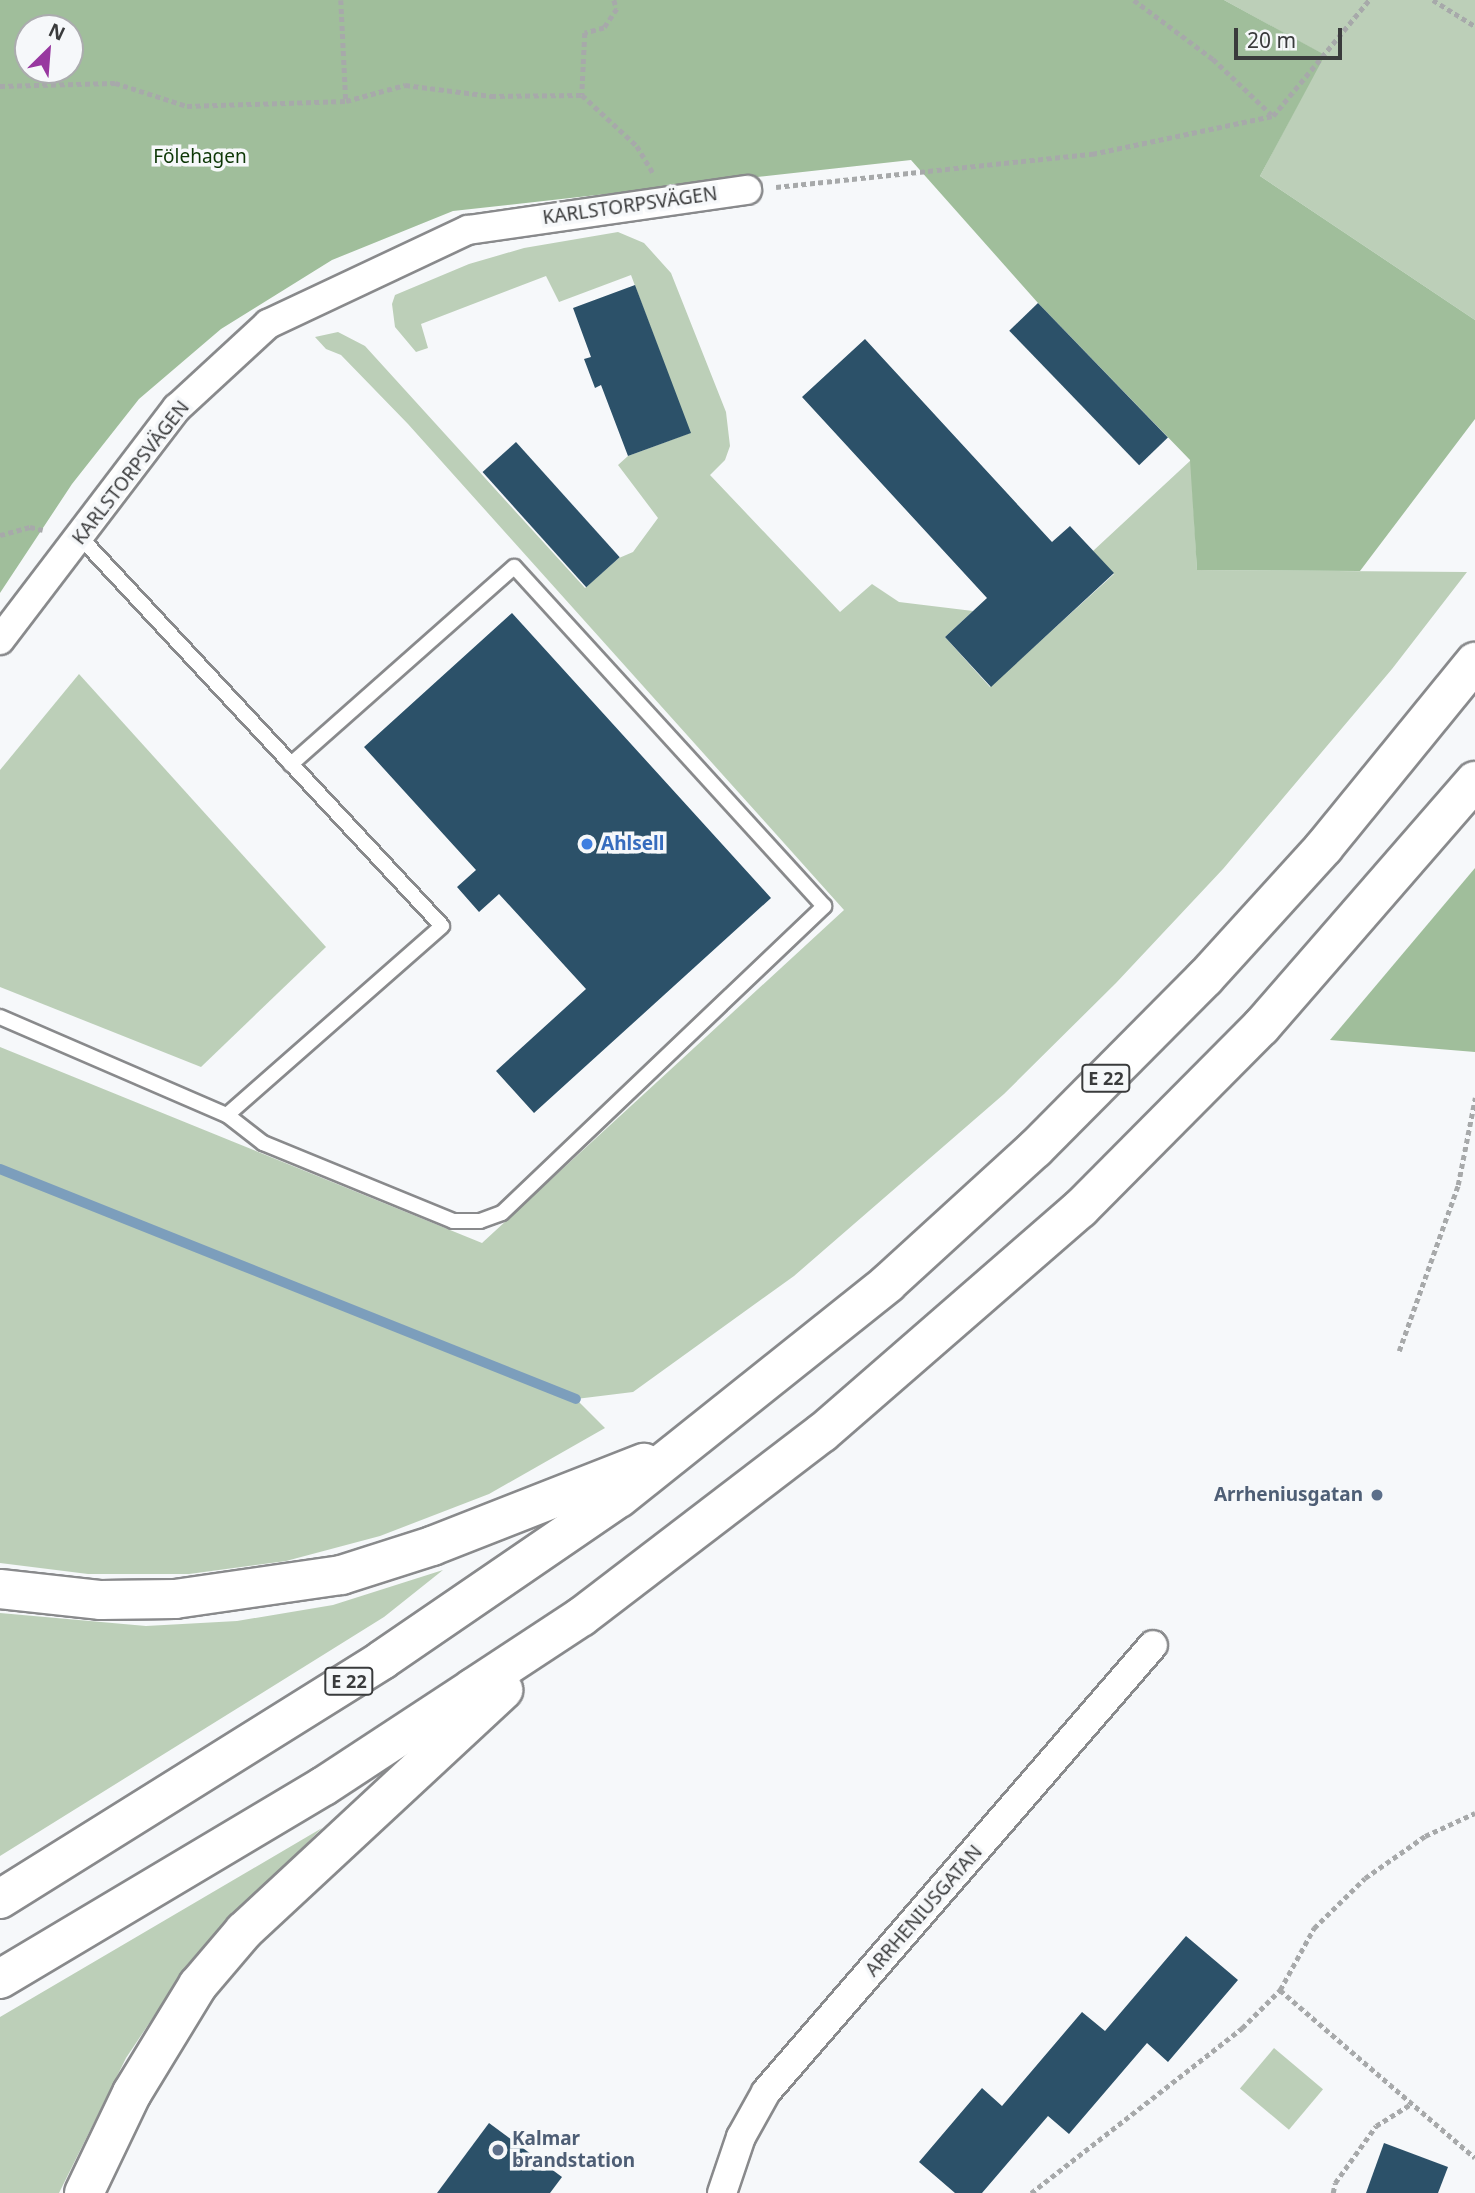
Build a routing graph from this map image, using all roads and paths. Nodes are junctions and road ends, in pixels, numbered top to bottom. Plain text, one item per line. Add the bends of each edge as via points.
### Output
1 (341, 0) edge
2 (614, 0) edge
3 (1134, 0) edge
4 (1368, 0) edge
5 (1433, 0) edge
6 (1475, 26) edge
7 (0, 86) edge
8 (582, 95) junction
9 (346, 101) junction
10 (1273, 116) junction
11 (747, 190) joint
12 (659, 200) junction
13 (81, 538) junction
14 (0, 640) edge
15 (1475, 662) edge
16 (291, 764) junction
17 (1475, 781) edge
18 (0, 1017) edge
19 (1475, 1098) edge
20 (227, 1115) junction
21 (1399, 1351) dead end
22 (688, 1446) junction
23 (0, 1589) edge
24 (581, 1617) junction
25 (1153, 1645) dead end
26 (1475, 1813) edge
27 (0, 1899) edge
28 (0, 1979) edge
29 (1280, 1990) junction
30 (1411, 2104) junction
31 (1475, 2158) edge
32 (83, 2193) edge
33 (722, 2193) edge
34 (1031, 2193) edge
35 (1333, 2193) edge

1 - 9 path
2 - 8 path via 617,9 604,28 585,33
3 - 10 path via 1213,59
4 - 10 path
5 - 6 path
7 - 9 path via 115,83 187,106
8 - 9 path via 491,96 405,85
8 - 12 path via 637,146 655,177
10 - 11 path via 1092,154
11 - 12 street, KARLSTORPSVÄGEN
12 - 13 street, KARLSTORPSVÄGEN via 468,230 268,324 177,408
13 - 14 street, KARLSTORPSVÄGEN
13 - 16 lane
15 - 22 highway, E 22 via 1315,857 1205,978 1035,1149 888,1283
16 - 20 lane via 442,926
16 - 20 lane via 514,567 824,906 502,1213 480,1221 453,1221 263,1143
17 - 24 highway via 1261,1027 1080,1209 822,1433
18 - 20 lane
19 - 21 path via 1455,1197
22 - 23 highway via 432,1546 341,1575 174,1599 101,1600
22 - 27 highway, E 22 via 382,1660
24 - 28 highway via 324,1786
24 - 32 highway via 244,1931 163,2037
25 - 33 street, ARRHENIUSGATAN via 766,2092 741,2137
26 - 29 path via 1425,1836 1365,1878 1314,1928
29 - 30 path
29 - 34 path via 1242,2028
30 - 31 path
30 - 35 path via 1376,2126 1335,2183

